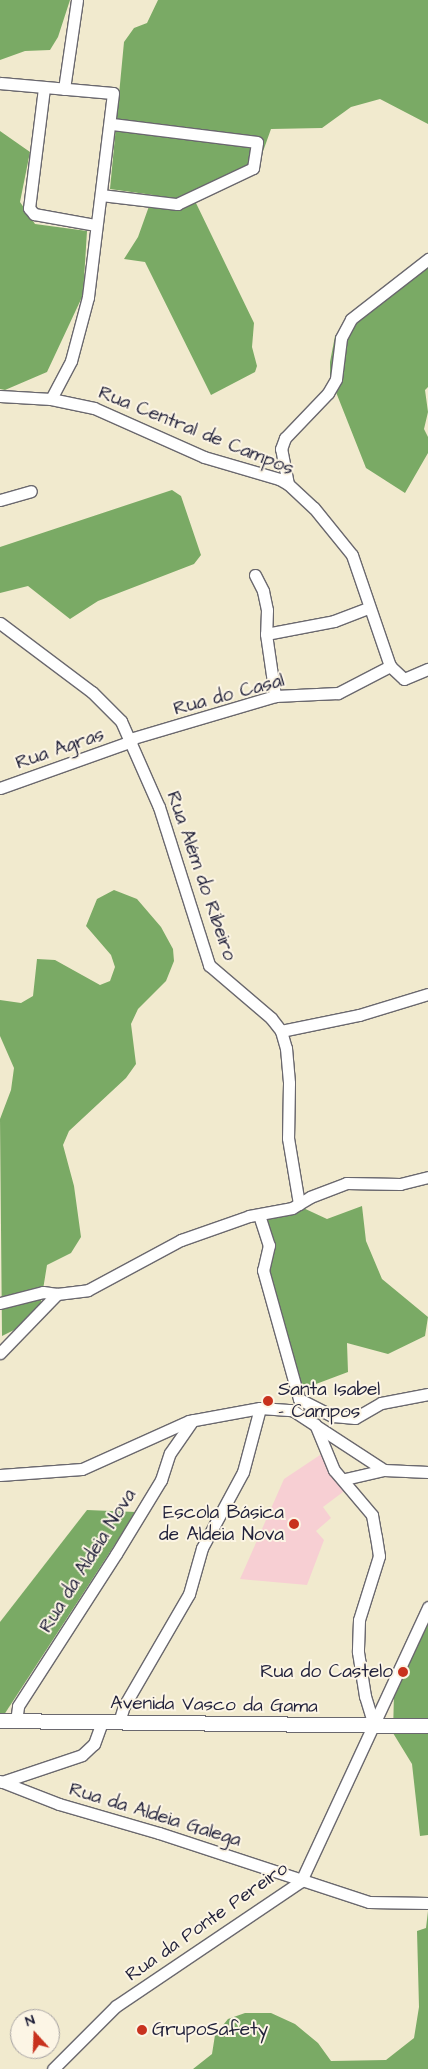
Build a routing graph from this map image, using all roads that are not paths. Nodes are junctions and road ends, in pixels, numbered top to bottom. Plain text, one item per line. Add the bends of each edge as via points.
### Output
1 (77, 0) edge
2 (0, 84) edge
3 (44, 88) junction
4 (64, 89) junction
5 (112, 124) junction
6 (101, 195) junction
7 (96, 225) junction
8 (428, 259) edge
9 (0, 396) edge
10 (51, 399) junction
11 (288, 484) junction
12 (31, 491) dead end
13 (0, 500) edge
14 (254, 575) dead end
15 (368, 608) junction
16 (0, 623) edge
17 (266, 634) junction
18 (390, 666) junction
19 (428, 669) edge
20 (274, 696) junction
21 (131, 740) junction
22 (0, 788) edge
23 (428, 994) edge
24 (281, 1031) junction
25 (428, 1177) edge
26 (299, 1204) junction
27 (259, 1215) junction
28 (57, 1294) junction
29 (0, 1303) edge
30 (0, 1353) edge
31 (428, 1394) edge
32 (299, 1398) junction
33 (260, 1408) junction
34 (292, 1410) junction
35 (193, 1420) junction
36 (315, 1424) junction
37 (384, 1470) junction
38 (428, 1472) edge
39 (0, 1475) edge
40 (344, 1479) junction
41 (428, 1607) edge
42 (0, 1721) edge
43 (16, 1721) junction
44 (102, 1722) junction
45 (120, 1722) junction
46 (374, 1725) junction
47 (428, 1726) edge
48 (1, 1782) edge
49 (301, 1880) junction
50 (428, 1903) edge
51 (53, 2069) edge

1 - 4 street
2 - 3 street
3 - 4 street
3 - 7 street via 29,208 34,214
4 - 5 street via 114,93
5 - 6 street
5 - 6 street via 257,142 253,168 177,204
6 - 7 street
7 - 10 street via 85,306 71,361
8 - 11 street via 351,319 341,338 336,379 328,393 285,438 281,449
9 - 10 street, Rua Central de Campos
10 - 11 street, Rua Central de Campos via 94,408 204,457
11 - 15 street, Rua Central de Campos via 314,508 352,555
12 - 13 street
14 - 17 street via 263,591 267,610
15 - 17 street via 334,621
15 - 18 street, Rua Central de Campos
16 - 21 street, Rua Além do Ribeiro via 92,692 120,721
17 - 20 street
18 - 19 street via 404,679
18 - 20 street, Rua do Casal via 338,693
20 - 21 street, Rua do Casal
21 - 22 street, Rua Agras
21 - 24 street, Rua Além do Ribeiro via 159,807 209,966 271,1018
23 - 24 street via 359,1015
24 - 26 street via 287,1066 288,1138
25 - 26 street via 400,1184 346,1183
26 - 27 street
27 - 28 street via 181,1240 88,1290
27 - 32 street via 268,1245 263,1270
28 - 29 street via 43,1292
28 - 30 street
31 - 32 street via 381,1403 355,1418 333,1416
32 - 34 street
33 - 34 street
33 - 35 street
33 - 45 street via 243,1472 202,1548 189,1594 124,1706
34 - 36 street
35 - 39 street via 82,1469
35 - 43 street, Rua da Aldeia Nova via 170,1452 160,1480 116,1554 18,1706
36 - 37 street
36 - 40 street via 334,1470
37 - 38 street
37 - 40 street
40 - 46 street via 372,1515 379,1556 359,1620 358,1652 365,1696
41 - 46 street
42 - 43 main road, Avenida Vasco da Gama
43 - 44 main road, Avenida Vasco da Gama
44 - 45 main road, Avenida Vasco da Gama
44 - 48 street via 94,1744 82,1755
45 - 46 main road, Avenida Vasco da Gama
46 - 47 main road, Avenida Vasco da Gama
46 - 49 street, Rua da Ponte Pereiro
48 - 49 street, Rua da Aldeia Galega via 59,1804
49 - 50 street, Rua da Aldeia Galega via 369,1902
49 - 51 street, Rua da Ponte Pereiro via 116,2006

